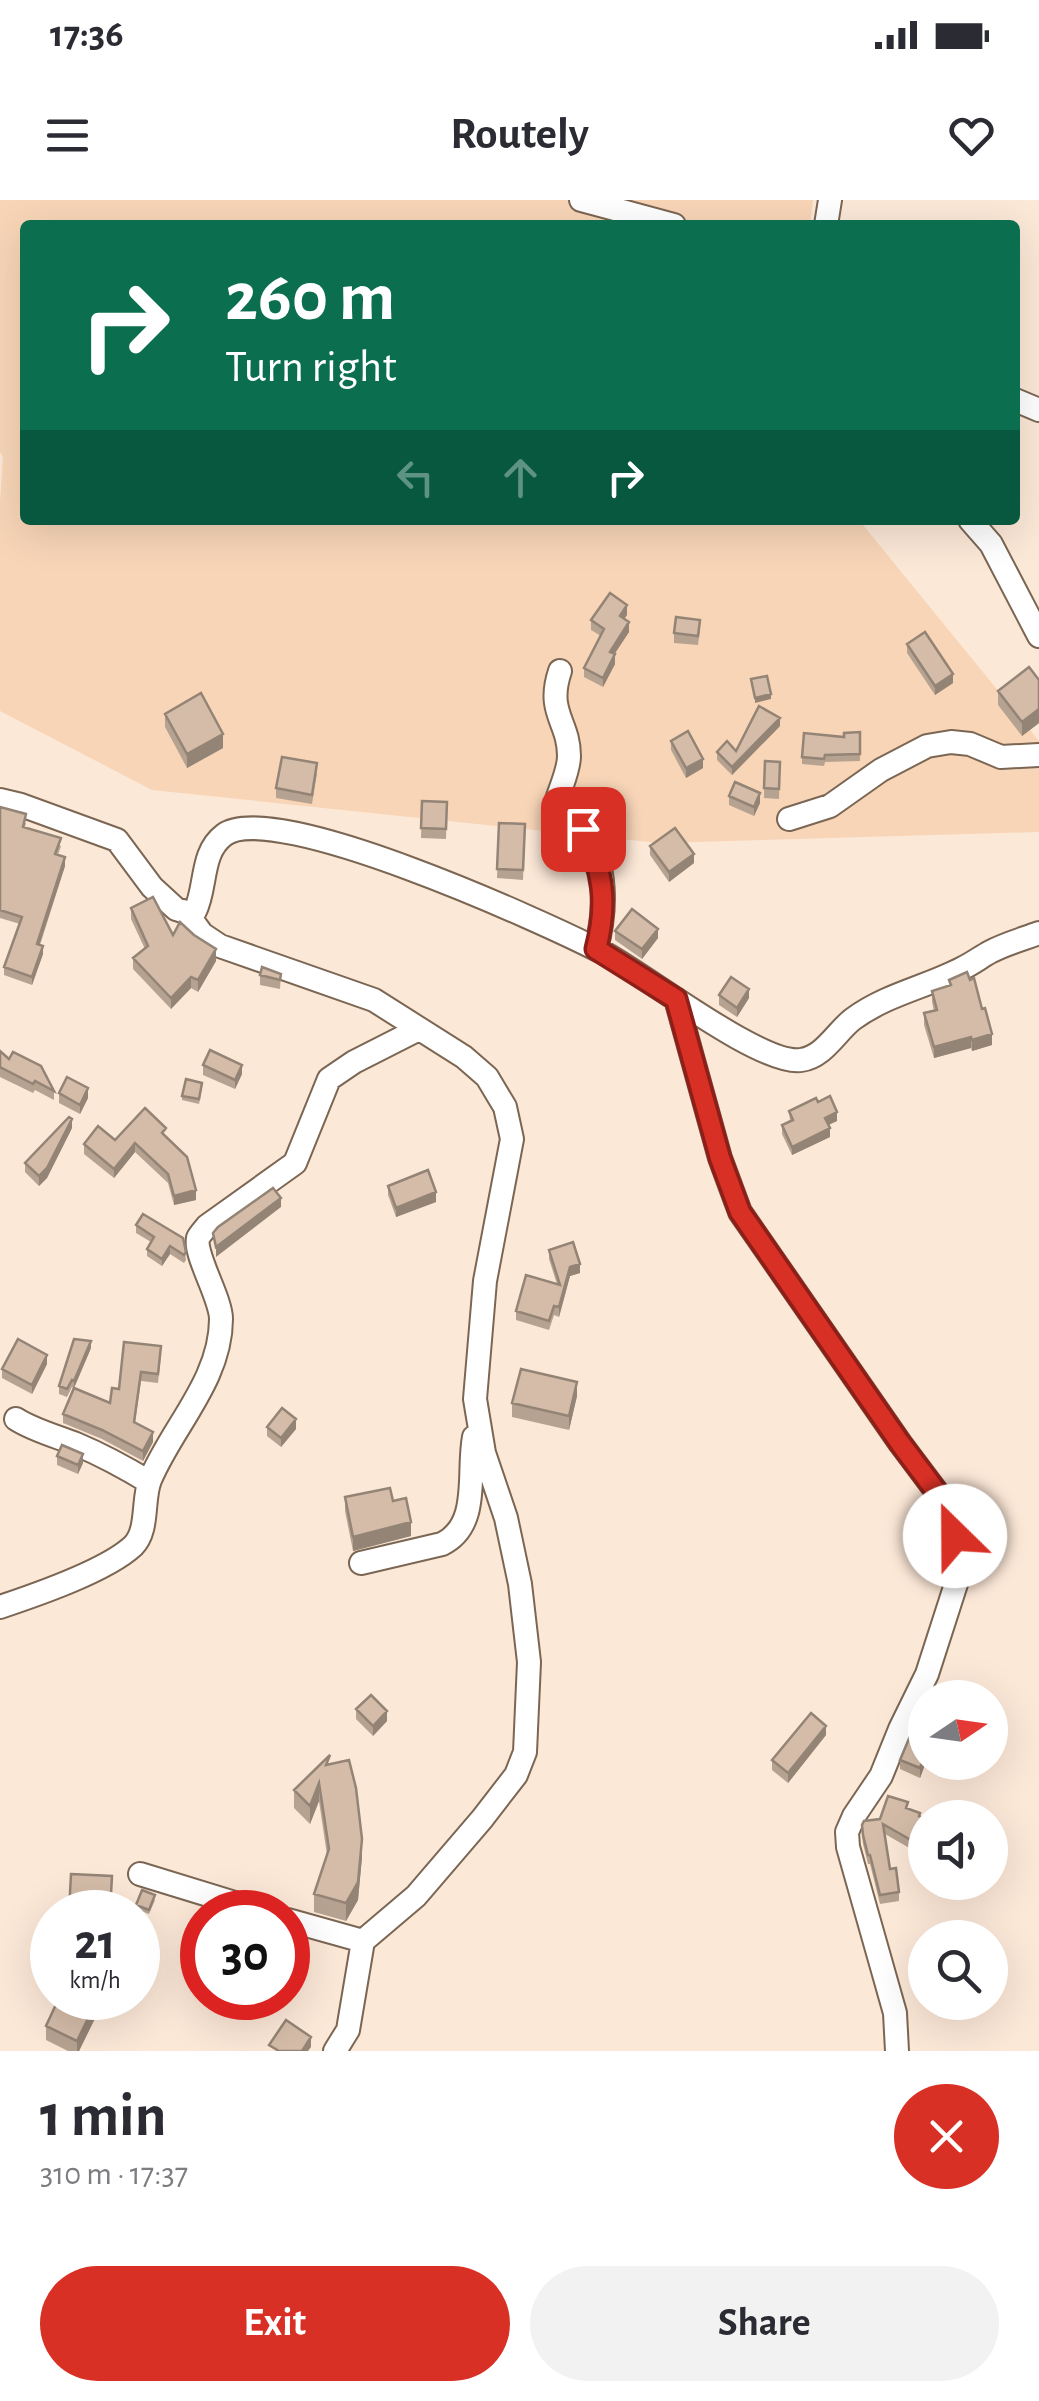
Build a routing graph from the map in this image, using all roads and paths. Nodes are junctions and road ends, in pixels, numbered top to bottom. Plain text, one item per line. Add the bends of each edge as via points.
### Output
1 (581, 200) edge
2 (655, 220) edge
3 (974, 525) edge
4 (1039, 636) edge
5 (560, 671) dead end
6 (1039, 755) edge
7 (0, 800) edge
8 (789, 819) dead end
9 (186, 912) junction
10 (1039, 933) edge
11 (596, 949) junction
12 (676, 999) junction
13 (419, 1029) junction
14 (16, 1419) dead end
15 (478, 1424) junction
16 (149, 1482) junction
17 (361, 1563) dead end
18 (0, 1607) edge
19 (140, 1874) dead end
20 (192, 1890) edge
21 (310, 1926) edge
22 (363, 1941) junction
23 (335, 2051) edge
24 (897, 2051) edge

1 - 2 street
3 - 4 street
5 - 11 street via 554,702 569,757 556,803 583,829 601,874
6 - 8 street via 1000,757 951,742 927,746 830,806
7 - 9 street via 118,840 152,888
9 - 11 street via 200,901 206,862 218,840 243,827 359,849
9 - 13 street via 220,946 374,1000
10 - 12 street via 884,999 800,1061 726,1031
11 - 12 street
12 - 24 street via 740,1212 945,1503 955,1536 956,1584 927,1674 881,1776 847,1832 894,2012
13 - 15 street via 487,1077 505,1107 512,1139 485,1281
13 - 16 street via 329,1079 296,1163 200,1235 198,1248 222,1314 218,1344
14 - 16 street
15 - 17 street via 468,1510 459,1532 442,1544
15 - 22 street via 520,1584 529,1662 525,1752 482,1820 416,1896
16 - 18 street via 140,1538 122,1555
19 - 20 street
21 - 22 street
22 - 23 street via 348,2030

